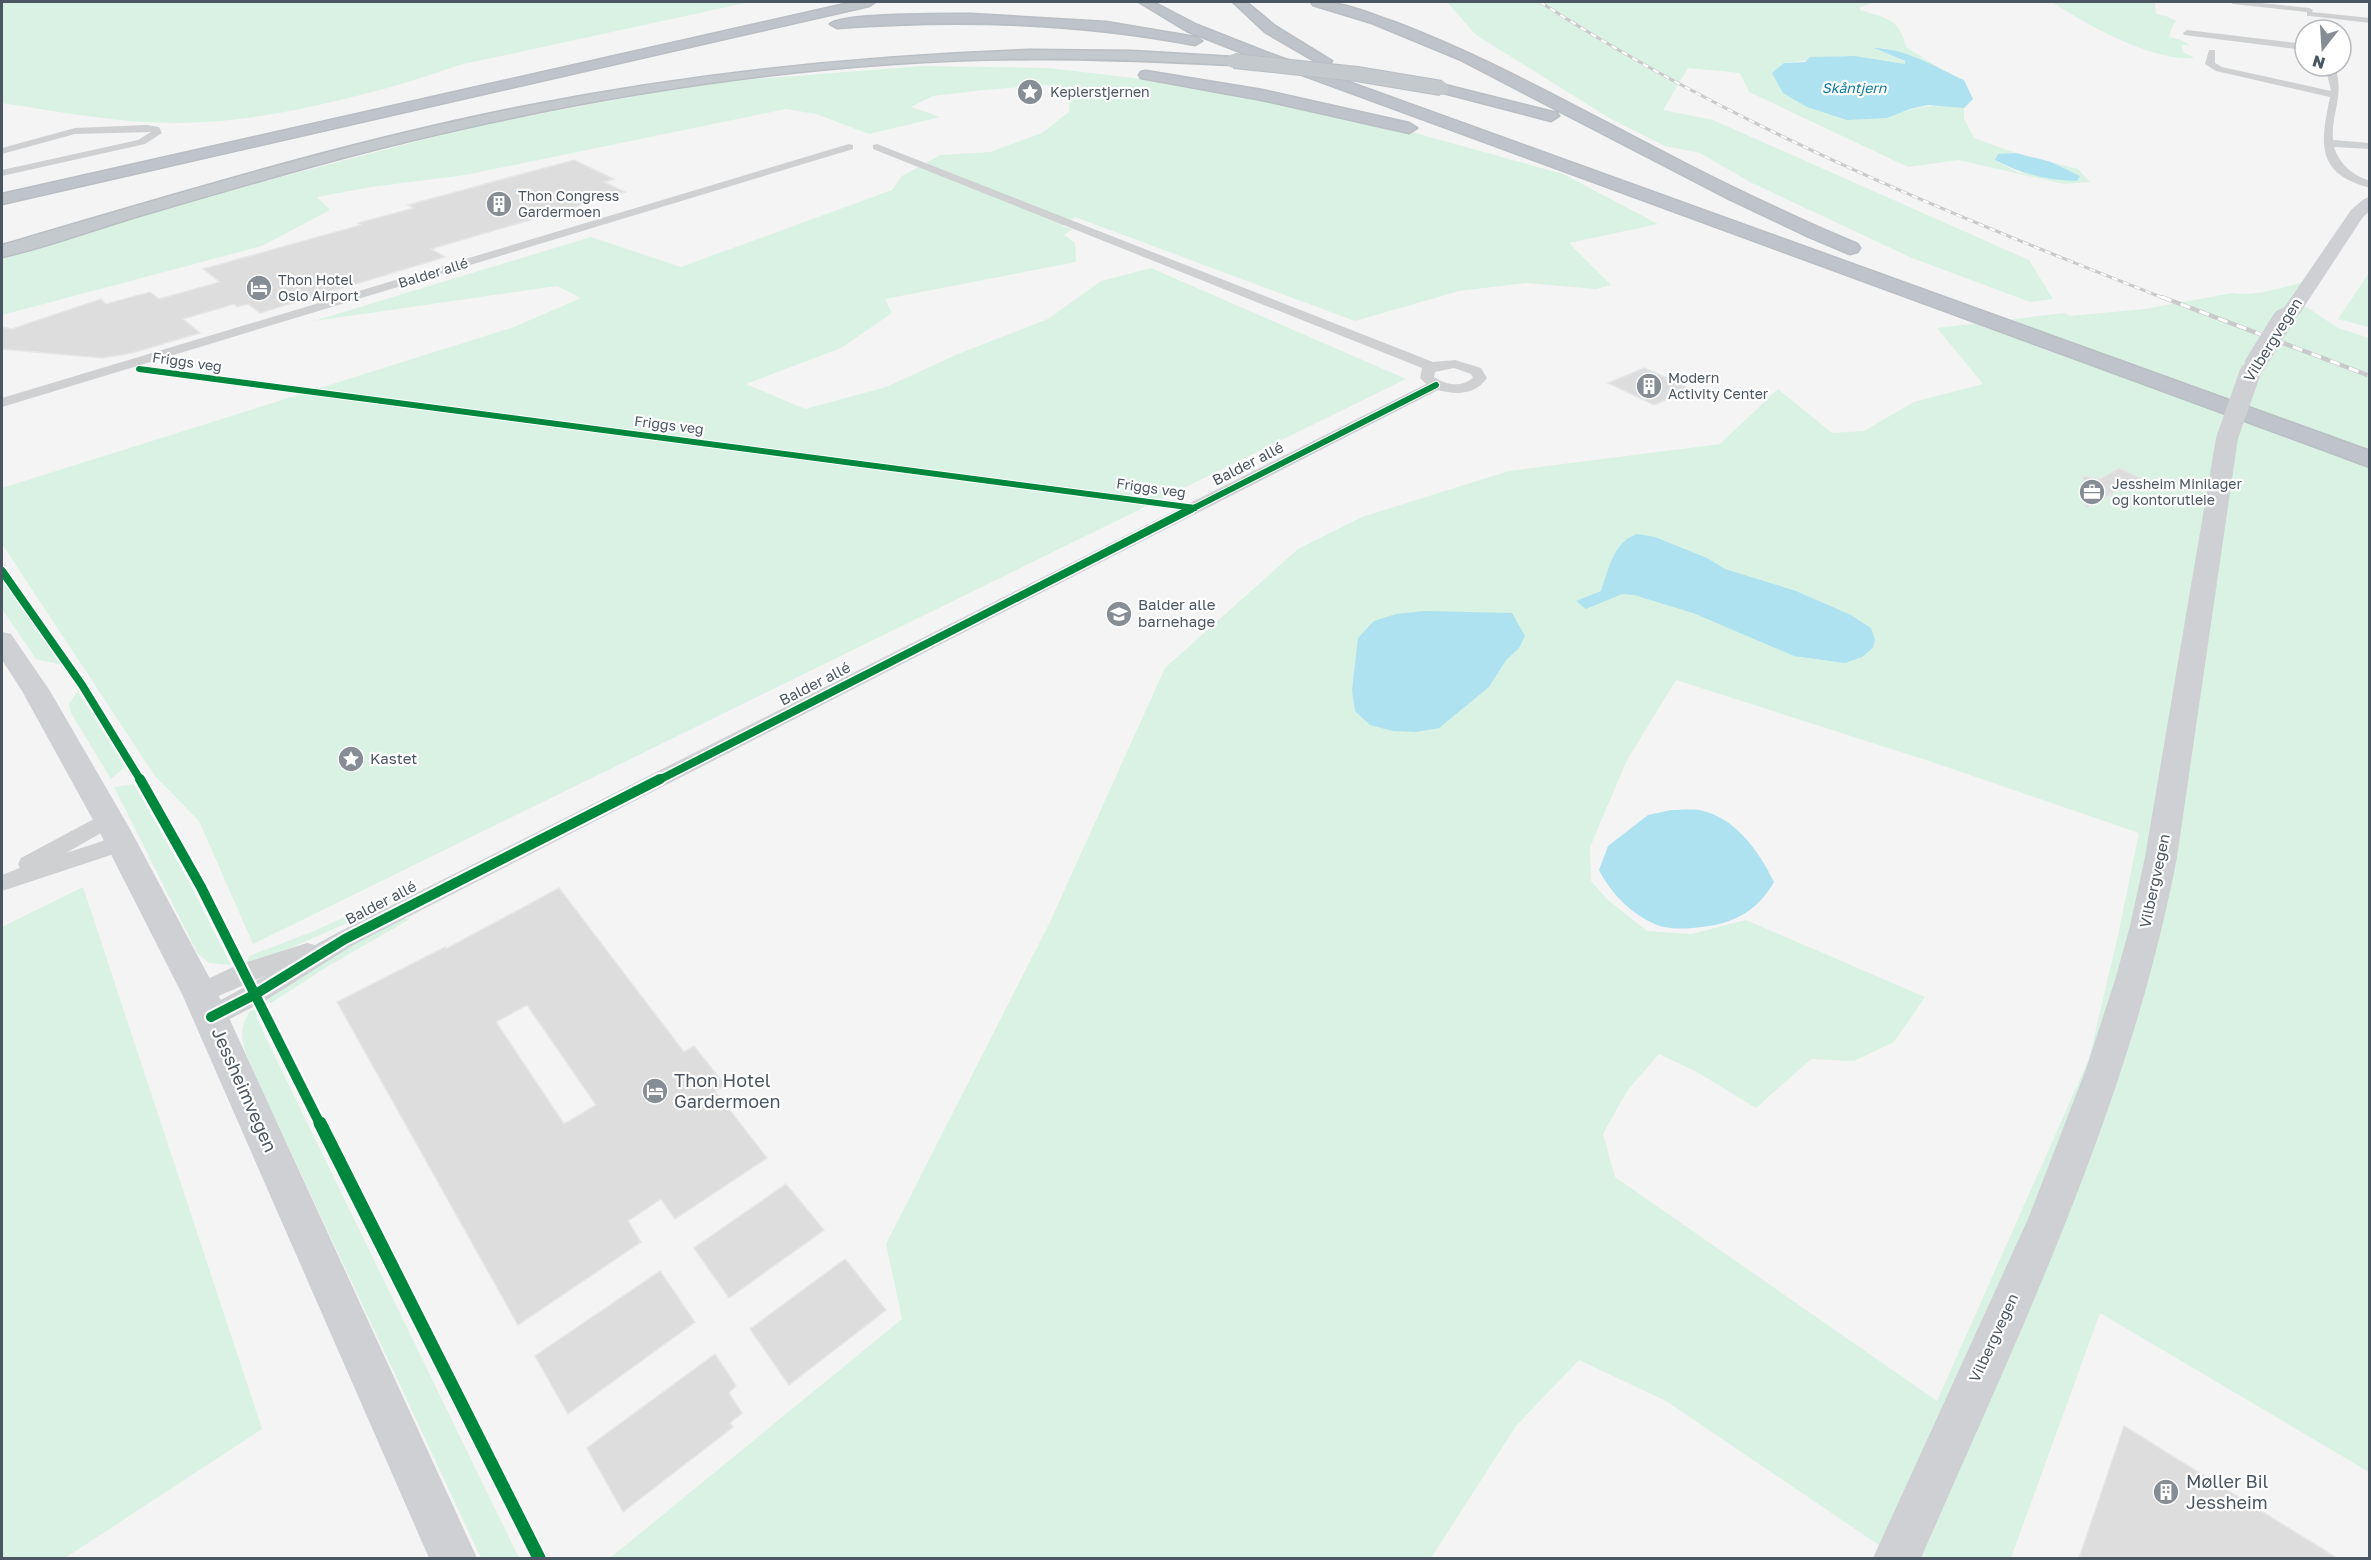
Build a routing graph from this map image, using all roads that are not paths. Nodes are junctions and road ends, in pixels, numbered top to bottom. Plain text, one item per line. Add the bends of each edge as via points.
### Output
1 (843, 2) edge
2 (869, 2) edge
3 (1145, 2) edge
4 (1239, 2) edge
5 (1317, 2) edge
6 (2232, 2) edge
7 (2309, 8) edge
8 (2370, 21) edge
9 (2187, 33) dead end
10 (661, 35) dead end
11 (2293, 46) edge
12 (655, 50) junction
13 (2212, 51) dead end
14 (544, 69) junction
15 (1108, 70) dead end
16 (1127, 73) dead end
17 (1315, 74) junction
18 (710, 78) junction
19 (2332, 78) edge
20 (2335, 93) junction
21 (2328, 142) junction
22 (2370, 146) edge
23 (2, 151) edge
24 (1657, 154) junction
25 (2, 173) edge
26 (2370, 185) edge
27 (2, 190) edge
28 (2, 198) edge
29 (2370, 202) edge
30 (1748, 233) junction
31 (2, 251) edge
32 (1867, 255) dead end
33 (2, 404) edge
34 (2370, 441) edge
35 (2370, 460) edge
36 (2, 640) edge
37 (114, 831) junction
38 (2, 882) edge
39 (205, 1006) junction
40 (453, 1558) edge
41 (1897, 1558) edge

1 - 14 highway
2 - 12 highway
3 - 17 highway via 1192,28
4 - 34 highway via 1295,45 1385,87
5 - 24 highway via 1374,18 1435,42
6 - 7 street
7 - 8 street
9 - 11 street
10 - 14 highway
12 - 17 highway via 833,24 1013,19 1092,24 1174,36
12 - 28 highway
13 - 20 street via 2210,64 2216,68
14 - 27 highway
15 - 18 highway via 1010,63 910,62
16 - 30 highway via 1241,91 1407,128 1563,172 1720,227
17 - 30 highway
18 - 24 highway, bridge via 851,62 981,55 1102,54 1234,61 1441,88 1549,116
18 - 31 highway via 560,103 413,135
19 - 20 street
20 - 21 street
21 - 22 street
21 - 26 street via 2338,169
23 - 25 street via 75,131 147,128 157,133 141,142
24 - 32 highway via 1764,210
29 - 41 main road, Vilbergvegen, bridge via 2357,214 2253,368 2227,438 2161,857 2132,980 2048,1221
30 - 35 highway
33 - 39 street, Balder allé via 863,144 1434,376 345,939 254,994
36 - 37 main road, Jessheimvegen via 36,691
37 - 38 street
37 - 39 main road, Jessheimvegen
39 - 40 main road, Jessheimvegen

